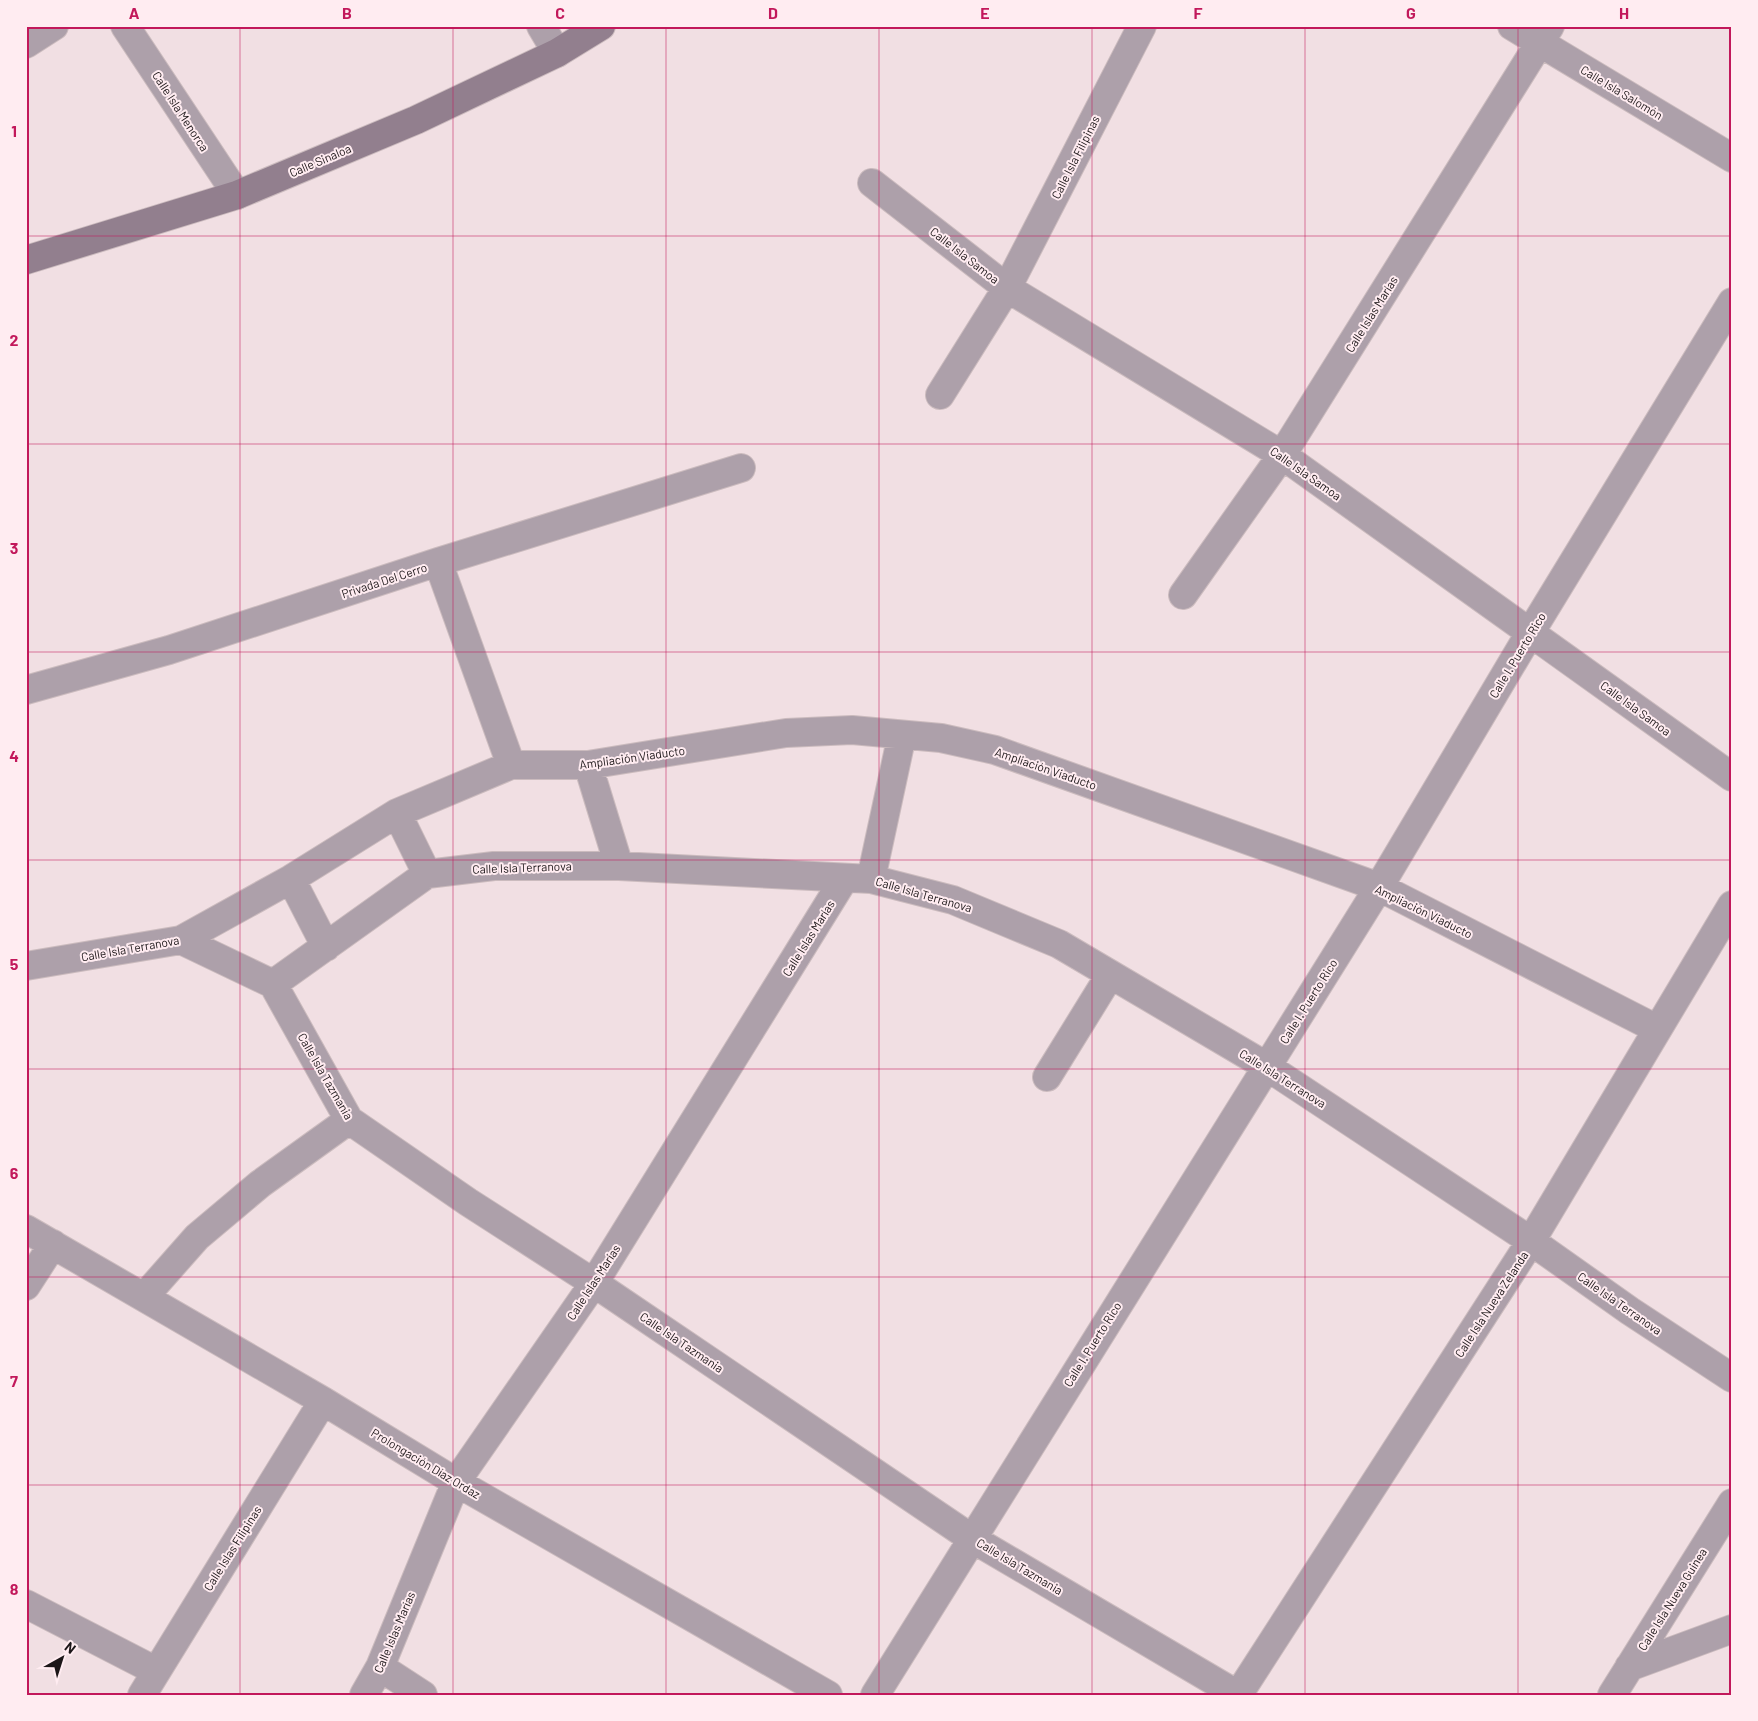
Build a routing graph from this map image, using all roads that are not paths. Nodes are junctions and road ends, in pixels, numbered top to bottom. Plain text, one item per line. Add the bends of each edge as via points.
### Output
1 (54, 26) edge
2 (125, 26) edge
3 (541, 26) edge
4 (601, 26) edge
5 (1142, 26) edge
6 (1512, 26) edge
7 (1544, 35) edge
8 (26, 44) edge
9 (558, 53) junction
10 (1732, 158) edge
11 (872, 183) dead end
12 (237, 195) junction
13 (26, 260) edge
14 (1007, 288) junction
15 (1732, 302) edge
16 (940, 395) dead end
17 (1282, 455) junction
18 (742, 468) dead end
19 (438, 562) junction
20 (1183, 595) dead end
21 (1530, 632) junction
22 (26, 690) edge
23 (902, 735) junction
24 (511, 765) junction
25 (588, 766) junction
26 (1732, 777) edge
27 (397, 813) junction
28 (618, 866) junction
29 (427, 874) junction
30 (291, 879) junction
31 (844, 879) junction
32 (872, 879) junction
33 (1379, 887) junction
34 (1732, 905) edge
35 (181, 940) junction
36 (326, 947) junction
37 (26, 966) edge
38 (1110, 975) junction
39 (273, 984) junction
40 (1657, 1029) junction
41 (1266, 1066) junction
42 (1047, 1077) dead end
43 (349, 1120) junction
44 (26, 1229) edge
45 (1531, 1241) junction
46 (53, 1244) junction
47 (594, 1283) junction
48 (26, 1286) edge
49 (144, 1297) junction
50 (1732, 1378) edge
51 (323, 1401) junction
52 (456, 1482) junction
53 (1732, 1503) edge
54 (971, 1538) junction
55 (26, 1604) edge
56 (1732, 1629) edge
57 (380, 1667) junction
58 (1629, 1667) junction
59 (156, 1671) junction
60 (142, 1695) edge
61 (364, 1695) edge
62 (423, 1695) edge
63 (828, 1695) edge
64 (875, 1695) edge
65 (1238, 1695) edge
66 (1612, 1695) edge

1 - 8 street
2 - 12 street, Calle Isla Menorca
3 - 9 street
4 - 9 main road, Calle Sinaloa
5 - 14 street, Calle Isla Filipinas
6 - 7 street, Calle Isla Salomón
7 - 10 street, Calle Isla Salomón
7 - 17 street, Calle Islas Marías
9 - 12 main road, Calle Sinaloa via 416,120
11 - 14 street, Calle Isla Samoa
12 - 13 main road, Calle Sinaloa
14 - 16 street, Calle Isla Filipinas
14 - 17 street, Calle Isla Samoa
15 - 21 street, Calle I. Puerto Rico
17 - 20 street, Calle Islas Marías
17 - 21 street, Calle Isla Samoa
18 - 19 street, Privada Del Cerro
19 - 22 street, Privada Del Cerro via 169,650
19 - 24 street
21 - 26 street, Calle Isla Samoa
21 - 33 street, Calle I. Puerto Rico
23 - 25 street, Ampliación Viaducto via 852,730 786,733
23 - 32 street
23 - 33 street, Ampliación Viaducto via 941,738 995,750
24 - 25 street, Ampliación Viaducto
24 - 27 street, Ampliación Viaducto
25 - 28 street
27 - 29 street
27 - 30 street, Calle Isla Terranova
28 - 29 street, Calle Isla Terranova via 494,866
28 - 31 street, Calle Isla Terranova
29 - 36 street
30 - 35 street, Calle Isla Terranova
30 - 36 street
31 - 32 street, Calle Isla Terranova
31 - 47 street, Calle Islas Marías
32 - 38 street, Calle Isla Terranova via 953,900 1004,920 1059,944
33 - 40 street, Ampliación Viaducto
33 - 41 street, Calle I. Puerto Rico
34 - 40 street, Calle Isla Nueva Zelanda
35 - 37 street, Calle Isla Terranova
35 - 39 street
36 - 39 street
38 - 41 street, Calle Isla Terranova
38 - 42 street
39 - 43 street, Calle Isla Tazmania
40 - 45 street, Calle Isla Nueva Zelanda
41 - 45 street, Calle Isla Terranova
41 - 54 street, Calle I. Puerto Rico
43 - 47 street, Calle Isla Tazmania
43 - 49 street via 260,1184 197,1237
44 - 46 street, Prolongación Díaz Ordaz
45 - 50 street, Calle Isla Terranova
45 - 65 street, Calle Isla Nueva Zelanda
46 - 48 street
46 - 49 street, Prolongación Díaz Ordaz
47 - 52 street, Calle Islas Marías
47 - 54 street, Calle Isla Tazmania
49 - 51 street, Prolongación Díaz Ordaz
51 - 52 street, Prolongación Díaz Ordaz
51 - 59 street, Calle Islas Filipinas
52 - 57 street, Calle Islas Marías
52 - 63 street, Prolongación Díaz Ordaz
53 - 58 street, Calle Isla Nueva Guinea
54 - 64 street, Calle I. Puerto Rico
54 - 65 street, Calle Isla Tazmania
55 - 59 street
56 - 58 street
57 - 61 street, Calle Islas Marías
57 - 62 street
58 - 66 street, Calle Isla Nueva Guinea
59 - 60 street, Calle Islas Filipinas

